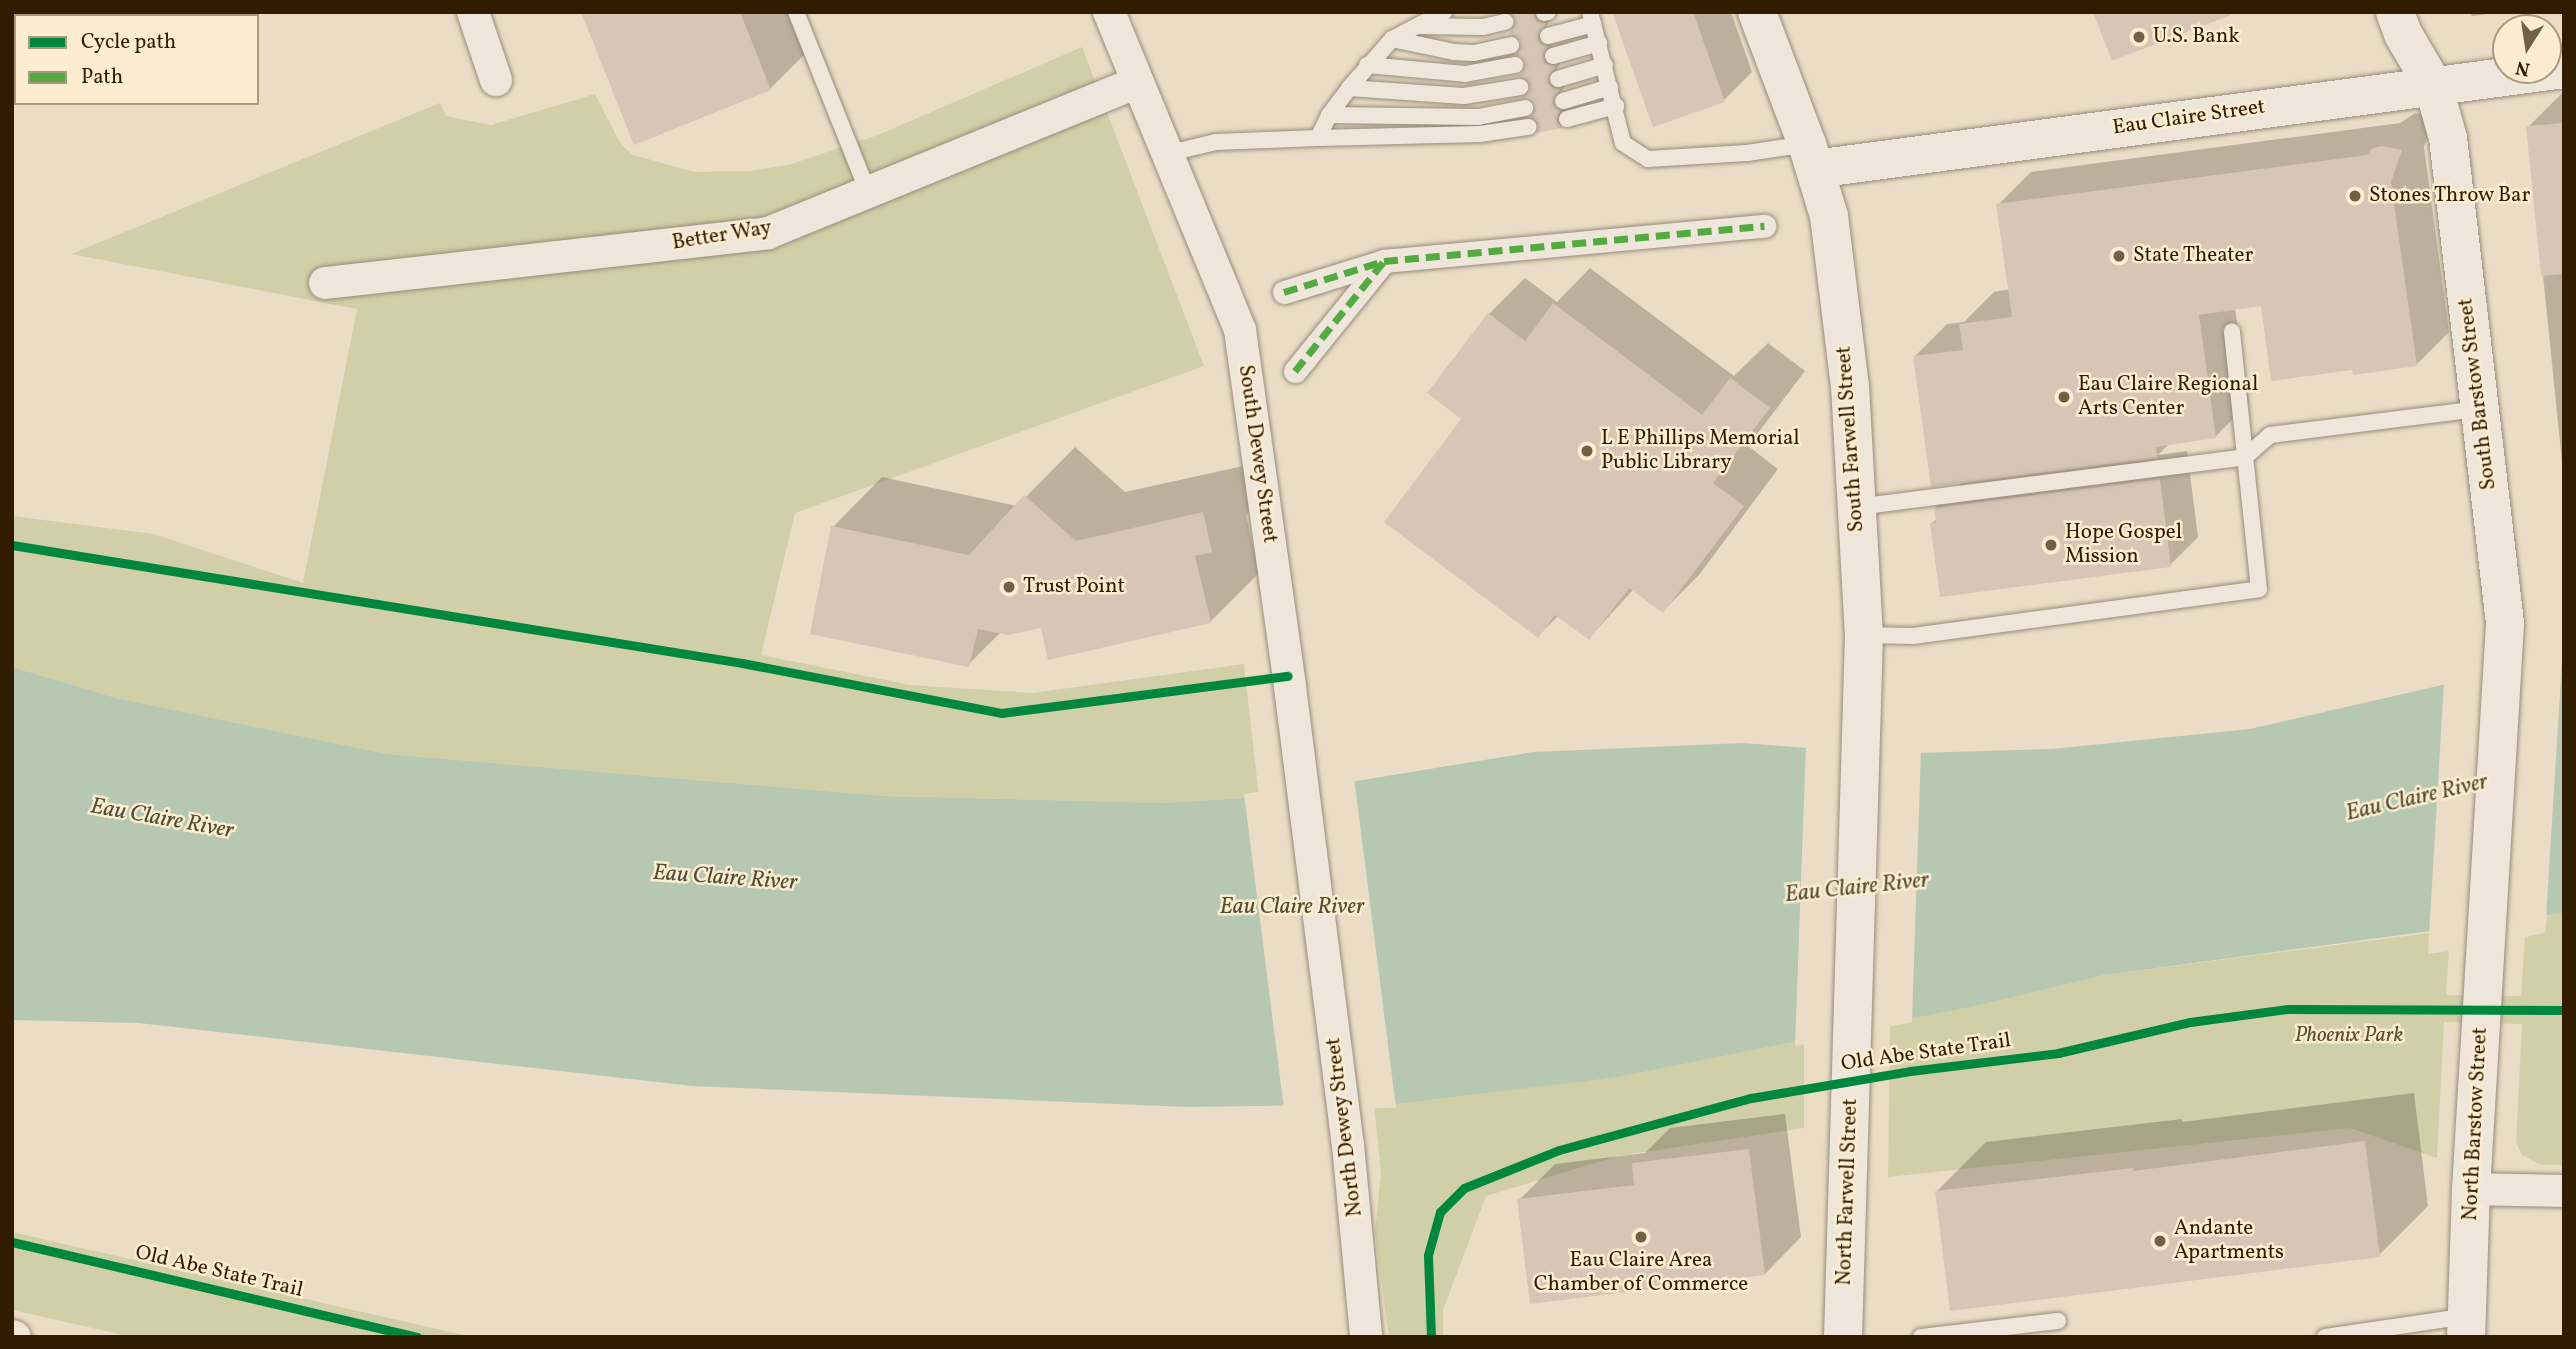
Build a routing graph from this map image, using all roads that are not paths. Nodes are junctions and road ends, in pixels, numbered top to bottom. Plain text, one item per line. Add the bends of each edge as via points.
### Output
1 (473, 12) edge
2 (796, 12) edge
3 (1109, 12) edge
4 (1444, 12) edge
5 (1757, 12) edge
6 (2395, 12) edge
7 (1592, 18) edge
8 (1506, 22) dead end
9 (1416, 26) junction
10 (1548, 36) dead end
11 (1392, 38) junction
12 (1599, 43) junction
13 (1511, 45) dead end
14 (1553, 56) dead end
15 (1367, 65) junction
16 (1515, 65) dead end
17 (1605, 65) junction
18 (2564, 69) edge
19 (1558, 79) dead end
20 (496, 80) dead end
21 (1136, 83) junction
22 (2433, 86) junction
23 (1611, 87) junction
24 (1349, 88) junction
25 (1520, 88) dead end
26 (1563, 101) dead end
27 (1616, 106) junction
28 (1525, 108) dead end
29 (1329, 115) junction
30 (1567, 119) dead end
31 (1528, 127) dead end
32 (1318, 138) junction
33 (1166, 154) junction
34 (1811, 156) junction
35 (868, 192) junction
36 (1764, 226) dead end
37 (1384, 261) junction
38 (325, 283) dead end
39 (1284, 292) dead end
40 (2232, 331) dead end
41 (1295, 371) dead end
42 (2479, 410) junction
43 (2245, 457) junction
44 (1857, 507) junction
45 (1864, 635) junction
46 (2493, 786) joint
47 (1858, 879) joint
48 (1319, 919) joint
49 (2471, 1189) junction
50 (2564, 1191) edge
51 (2058, 1321) dead end
52 (2467, 1326) edge
53 (1366, 1337) edge
54 (1843, 1337) edge
55 (1921, 1337) edge
56 (2325, 1337) edge

1 - 20 street
2 - 35 lane
3 - 21 street, South Dewey Street
4 - 9 lane
5 - 34 street, South Farwell Street
6 - 22 street, South Barstow Street
7 - 10 lane
7 - 12 lane
8 - 9 lane via 1483,27
9 - 11 lane
11 - 13 lane via 1454,52
11 - 15 lane
12 - 14 lane
12 - 17 lane
15 - 16 lane via 1465,75
15 - 24 lane
17 - 19 lane
17 - 23 lane
18 - 22 street, Eau Claire Street
21 - 33 street, South Dewey Street
21 - 35 street, Better Way
22 - 34 street, Eau Claire Street
22 - 42 street, South Barstow Street via 2448,138
23 - 26 lane
23 - 27 lane
24 - 25 lane via 1464,96
24 - 29 lane
27 - 30 lane
27 - 34 lane via 1623,143 1648,159 1747,153
28 - 29 lane via 1478,117
29 - 32 lane
31 - 32 lane via 1480,134
32 - 33 lane via 1216,142
33 - 48 street, South Dewey Street via 1240,330
34 - 44 street, South Farwell Street via 1829,216
35 - 38 street, Better Way via 768,233
36 - 37 street
37 - 39 street
37 - 41 street
40 - 43 lane
42 - 43 lane via 2270,435
42 - 46 street, South Barstow Street via 2505,624
43 - 44 lane
43 - 45 lane via 2259,589 1913,636
44 - 45 street, South Farwell Street
45 - 47 street, South Farwell Street
46 - 49 street, North Barstow Street
47 - 54 street, North Farwell Street
48 - 53 street, North Dewey Street via 1348,1145
49 - 50 street
49 - 52 street, North Barstow Street
51 - 55 lane
52 - 56 lane

